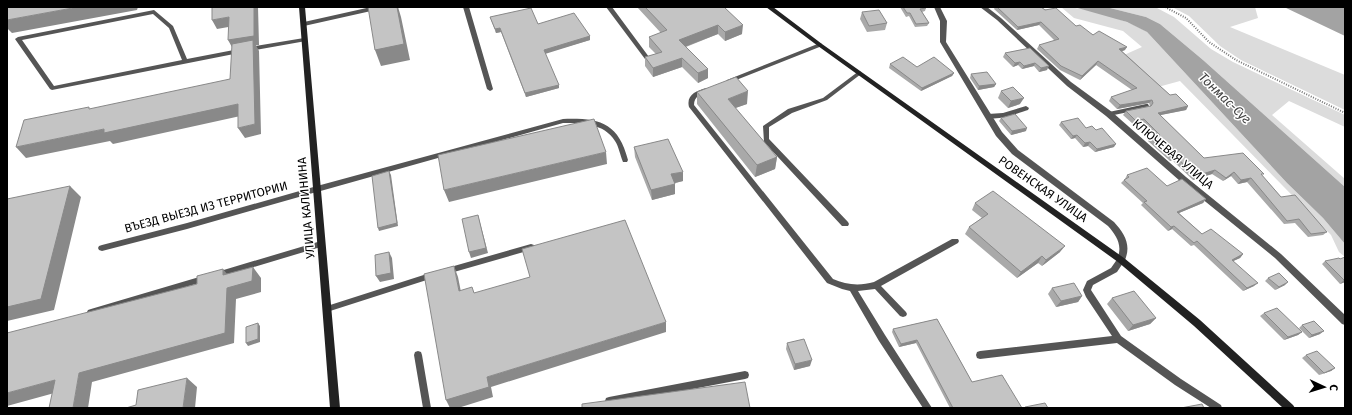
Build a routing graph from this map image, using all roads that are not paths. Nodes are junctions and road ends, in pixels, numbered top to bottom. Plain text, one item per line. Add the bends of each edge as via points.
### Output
1 (302, 7) edge
2 (380, 7) edge
3 (466, 7) edge
4 (610, 7) edge
5 (769, 7) edge
6 (936, 7) edge
7 (983, 7) edge
8 (304, 24) junction
9 (304, 40) junction
10 (820, 45) junction
11 (647, 58) edge
12 (185, 61) junction
13 (859, 73) junction
14 (719, 84) edge
15 (712, 87) edge
16 (490, 89) dead end
17 (1146, 106) edge
18 (1026, 108) dead end
19 (1109, 114) junction
20 (988, 116) junction
21 (625, 160) dead end
22 (317, 189) junction
23 (845, 224) dead end
24 (955, 241) dead end
25 (321, 244) junction
26 (543, 244) edge
27 (102, 248) dead end
28 (1122, 260) junction
29 (876, 286) junction
30 (853, 289) junction
31 (327, 309) junction
32 (86, 313) edge
33 (903, 314) dead end
34 (1345, 321) edge
35 (1118, 338) junction
36 (418, 355) dead end
37 (980, 355) dead end
38 (745, 375) dead end
39 (599, 403) edge
40 (335, 408) edge
41 (426, 408) edge
42 (928, 408) edge
43 (1218, 408) edge
44 (1290, 408) edge

1 - 8 main road, УЛИЦА КАЛИНИНА
2 - 8 street
3 - 16 lane
4 - 11 lane
5 - 10 main road, РОВЕНСКАЯ УЛИЦА
6 - 20 street via 945,22 943,42
7 - 19 street, КЛЮЧЕВАЯ УЛИЦА via 1069,84
8 - 9 main road, УЛИЦА КАЛИНИНА
9 - 12 lane
9 - 22 main road, УЛИЦА КАЛИНИНА
10 - 13 main road, РОВЕНСКАЯ УЛИЦА
10 - 14 lane
12 - 12 lane via 171,27 154,12 18,39 52,88
13 - 23 lane via 825,99 790,111 766,126 766,140
13 - 28 main road, РОВЕНСКАЯ УЛИЦА
15 - 30 lane via 692,96 691,105 830,281
17 - 19 lane
18 - 20 lane via 1003,115
19 - 34 street, КЛЮЧЕВАЯ УЛИЦА via 1183,179 1278,256
20 - 28 street via 1015,152 1118,231 1125,246
21 - 22 lane via 622,148 608,128 587,120 563,121
22 - 25 main road, УЛИЦА КАЛИНИНА
22 - 27 street, ВЪЕЗД ВЫЕЗД ИЗ ТЕРРИТОРИИ
24 - 29 lane
25 - 31 main road, УЛИЦА КАЛИНИНА
25 - 32 lane
26 - 31 lane via 428,276
28 - 35 lane via 1114,270 1090,282 1087,290
28 - 44 main road, РОВЕНСКАЯ УЛИЦА
29 - 30 lane
29 - 33 lane
30 - 42 lane
31 - 40 main road, УЛИЦА КАЛИНИНА
35 - 37 lane
35 - 43 lane
36 - 41 lane
38 - 39 lane

